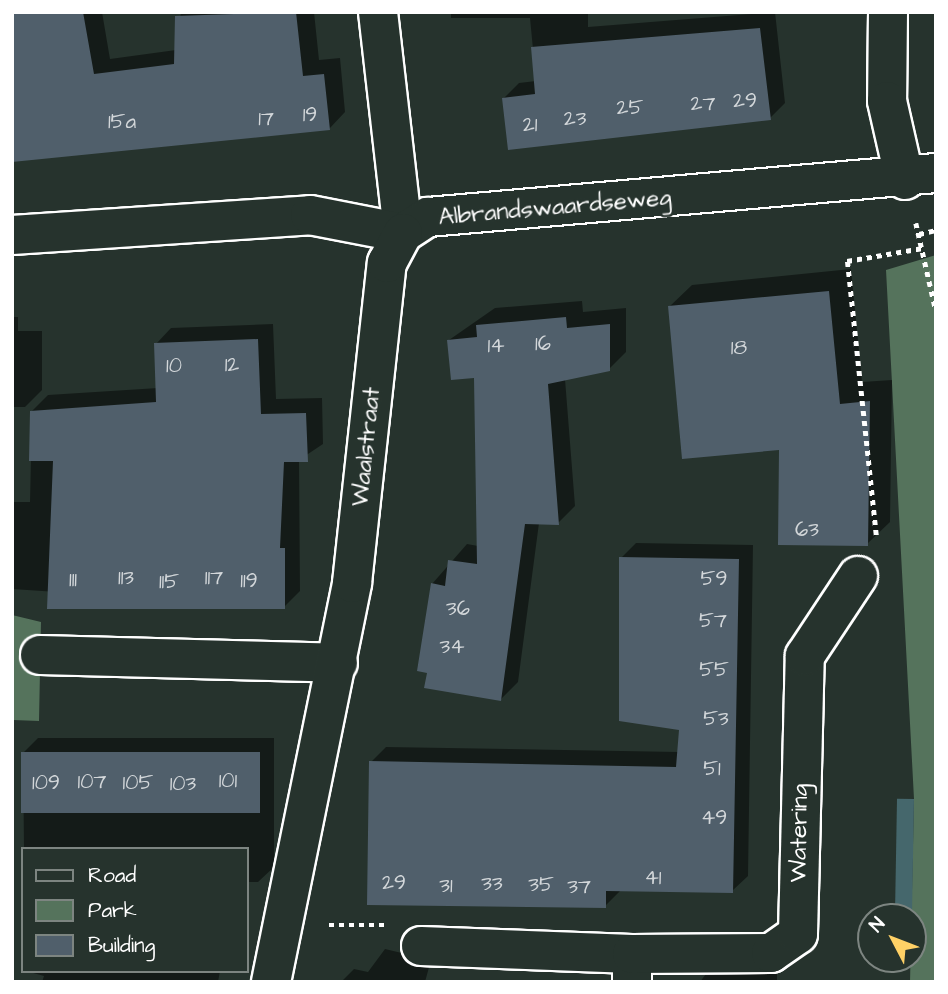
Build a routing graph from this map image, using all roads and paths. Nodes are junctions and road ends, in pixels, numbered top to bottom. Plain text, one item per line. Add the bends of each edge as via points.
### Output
1 (378, 12) edge
2 (888, 12) edge
3 (920, 176) edge
4 (936, 230) edge
5 (403, 233) junction
6 (12, 235) edge
7 (923, 248) junction
8 (936, 310) edge
9 (858, 576) joint
10 (40, 655) dead end
11 (338, 663) junction
12 (283, 925) junction
13 (421, 946) joint
14 (632, 968) edge
15 (271, 982) edge

1 - 5 street
2 - 3 street via 887,101
3 - 5 street, Albrandswaardseweg via 428,217
4 - 7 path via 919,234
5 - 6 street, Albrandswaardseweg via 310,215
5 - 11 street, Waalstraat via 387,263
7 - 8 path
7 - 9 path via 847,261 877,536 877,549
9 - 14 street, Watering via 805,656 798,934 771,953
10 - 11 street
11 - 12 street, Waalstraat
12 - 13 path via 408,925
12 - 15 street, Waalstraat
13 - 14 street, Watering

